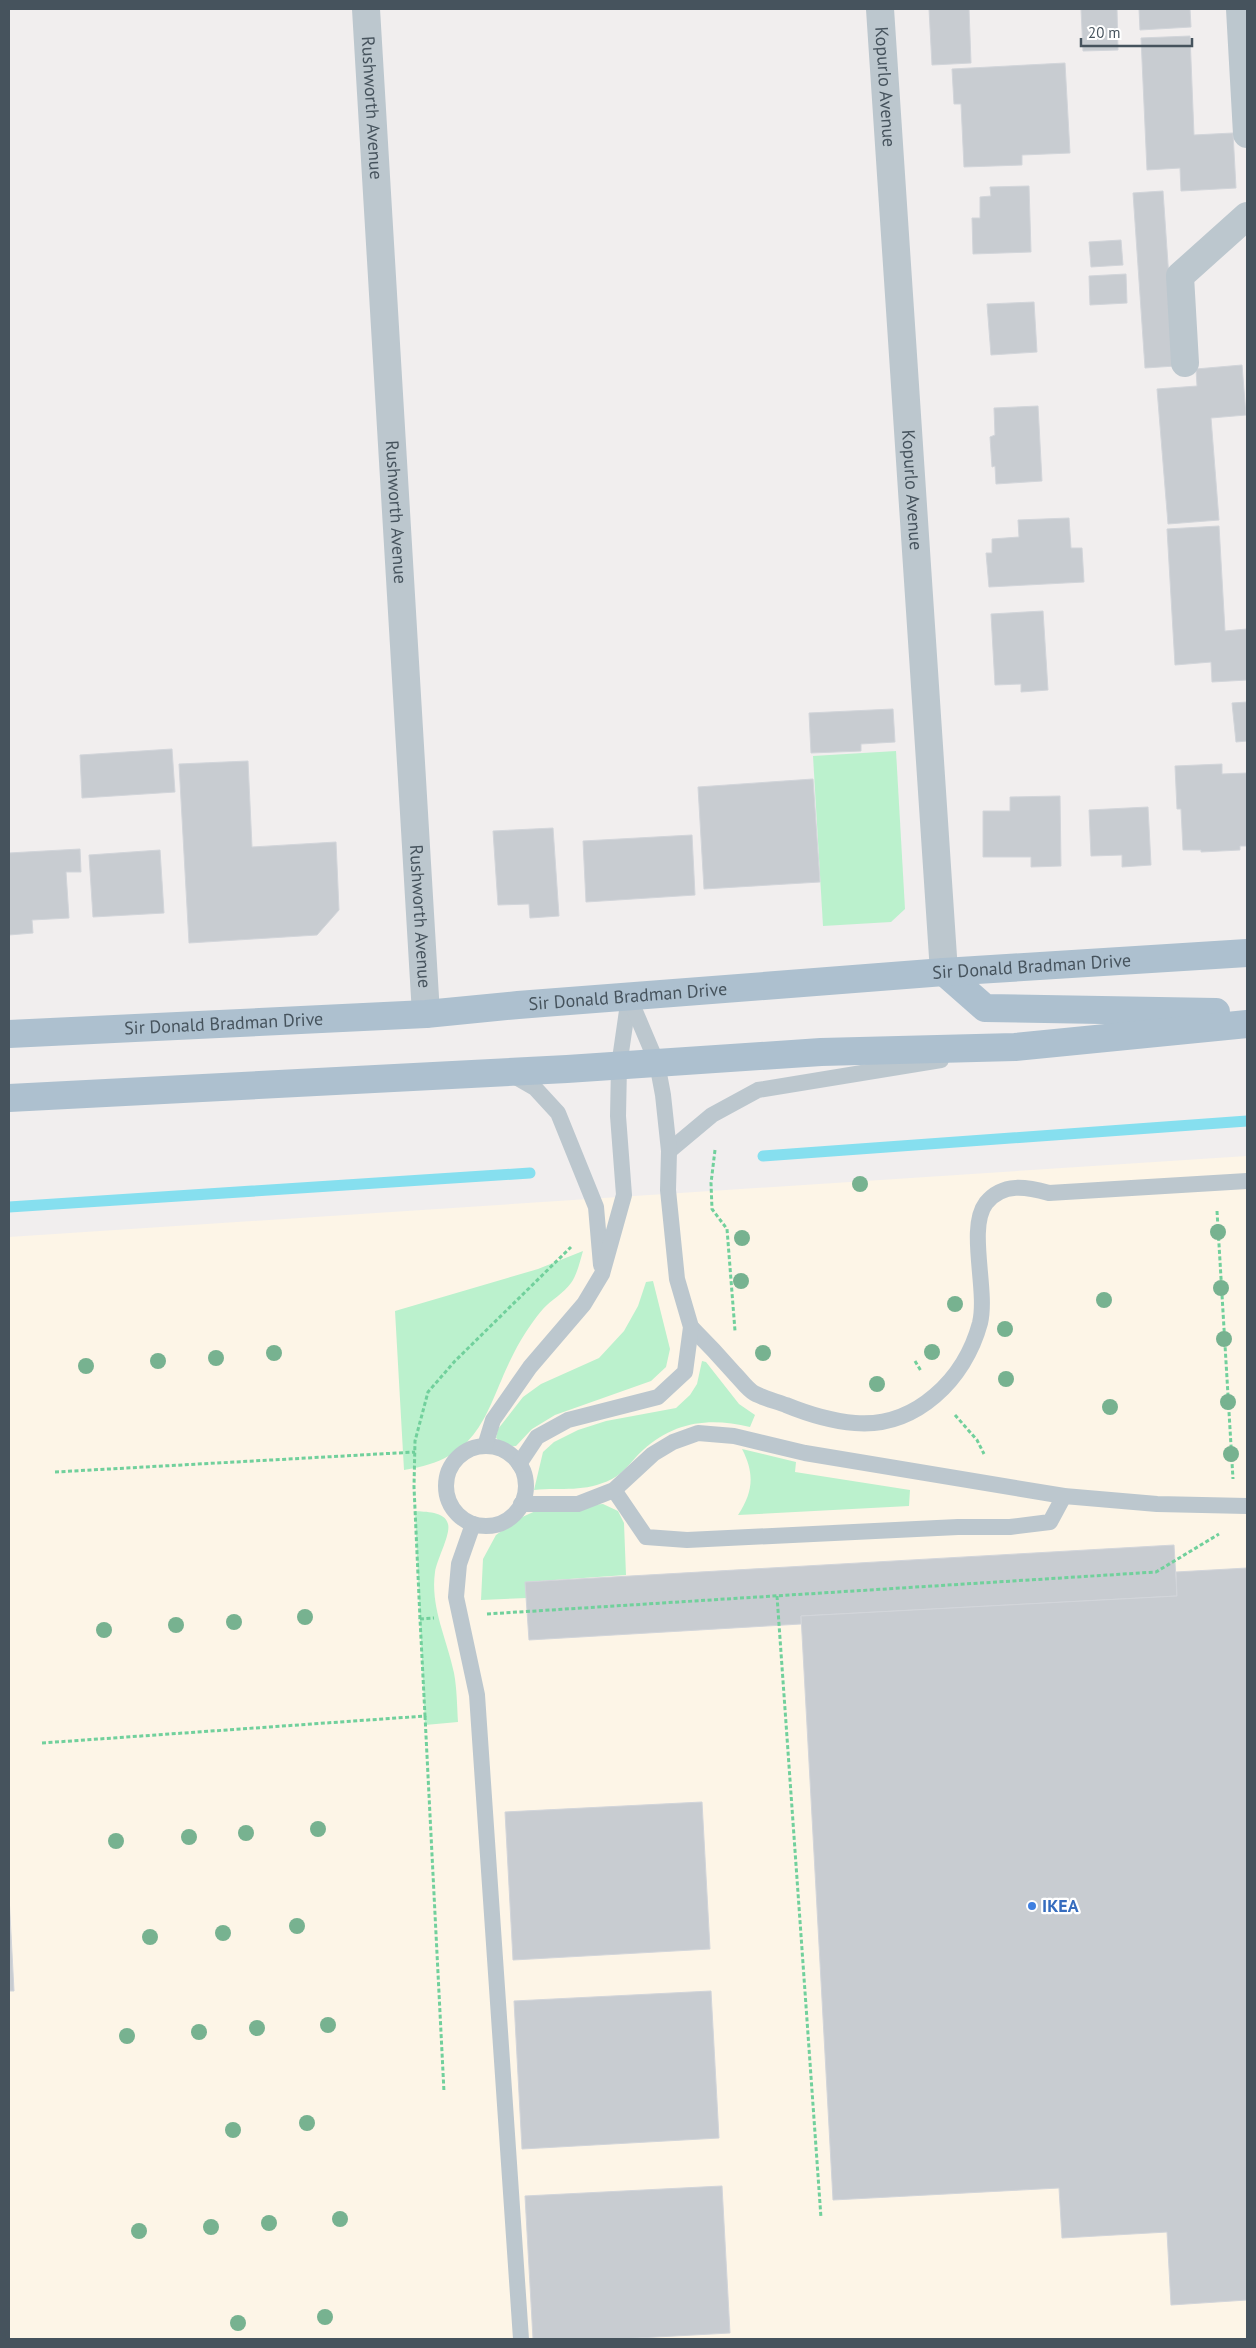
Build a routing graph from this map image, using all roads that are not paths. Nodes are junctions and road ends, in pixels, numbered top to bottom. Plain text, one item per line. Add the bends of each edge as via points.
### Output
1 (366, 9) edge
2 (880, 9) edge
3 (1240, 9) edge
4 (1247, 134) edge
5 (1247, 216) edge
6 (1185, 363) dead end
7 (1247, 953) edge
8 (944, 972) junction
9 (629, 997) junction
10 (1247, 1013) edge
11 (426, 1014) junction
12 (1247, 1024) edge
13 (9, 1034) edge
14 (1015, 1047) junction
15 (657, 1063) junction
16 (618, 1066) junction
17 (507, 1072) junction
18 (9, 1098) edge
19 (669, 1151) junction
20 (1247, 1181) edge
21 (602, 1274) junction
22 (691, 1327) junction
23 (485, 1446) junction
24 (519, 1464) junction
25 (614, 1490) junction
26 (1064, 1496) junction
27 (521, 1504) junction
28 (1241, 1506) edge
29 (473, 1524) junction
30 (521, 2339) edge

1 - 11 street, Rushworth Avenue
2 - 8 street, Kopurlo Avenue
3 - 4 street
5 - 6 street via 1180,276
7 - 8 main road, Sir Donald Bradman Drive
8 - 9 main road, Sir Donald Bradman Drive
8 - 10 main road via 986,1008
9 - 11 main road, Sir Donald Bradman Drive
9 - 15 lane
9 - 16 lane
11 - 13 main road, Sir Donald Bradman Drive
12 - 14 main road
14 - 15 main road via 821,1052
14 - 19 lane via 758,1090 712,1115
15 - 16 main road
15 - 19 lane
16 - 17 main road
16 - 21 lane via 624,1195
17 - 18 main road
17 - 21 lane via 535,1088 558,1113 596,1207
19 - 22 lane via 668,1190 677,1279
20 - 22 lane via 1049,1193 1025,1186 1001,1192 986,1203 978,1220 980,1320 973,1346 963,1365 937,1396 888,1421 856,1424 816,1418 753,1392
21 - 23 lane via 584,1304 530,1367 494,1420
22 - 24 lane via 685,1372 658,1397 568,1420 537,1437
23 - 24 lane via 505,1450
23 - 29 lane via 466,1450 456,1458 445,1483 446,1496 452,1508
24 - 27 lane via 526,1483
25 - 26 lane via 653,1454 673,1442 698,1434 734,1436 804,1453
25 - 26 lane via 646,1537 687,1540 1010,1527 1050,1522
25 - 27 lane via 578,1504
26 - 28 lane via 1157,1504
27 - 29 lane via 511,1518 499,1524 486,1527
29 - 30 lane via 459,1564 456,1597 477,1694

